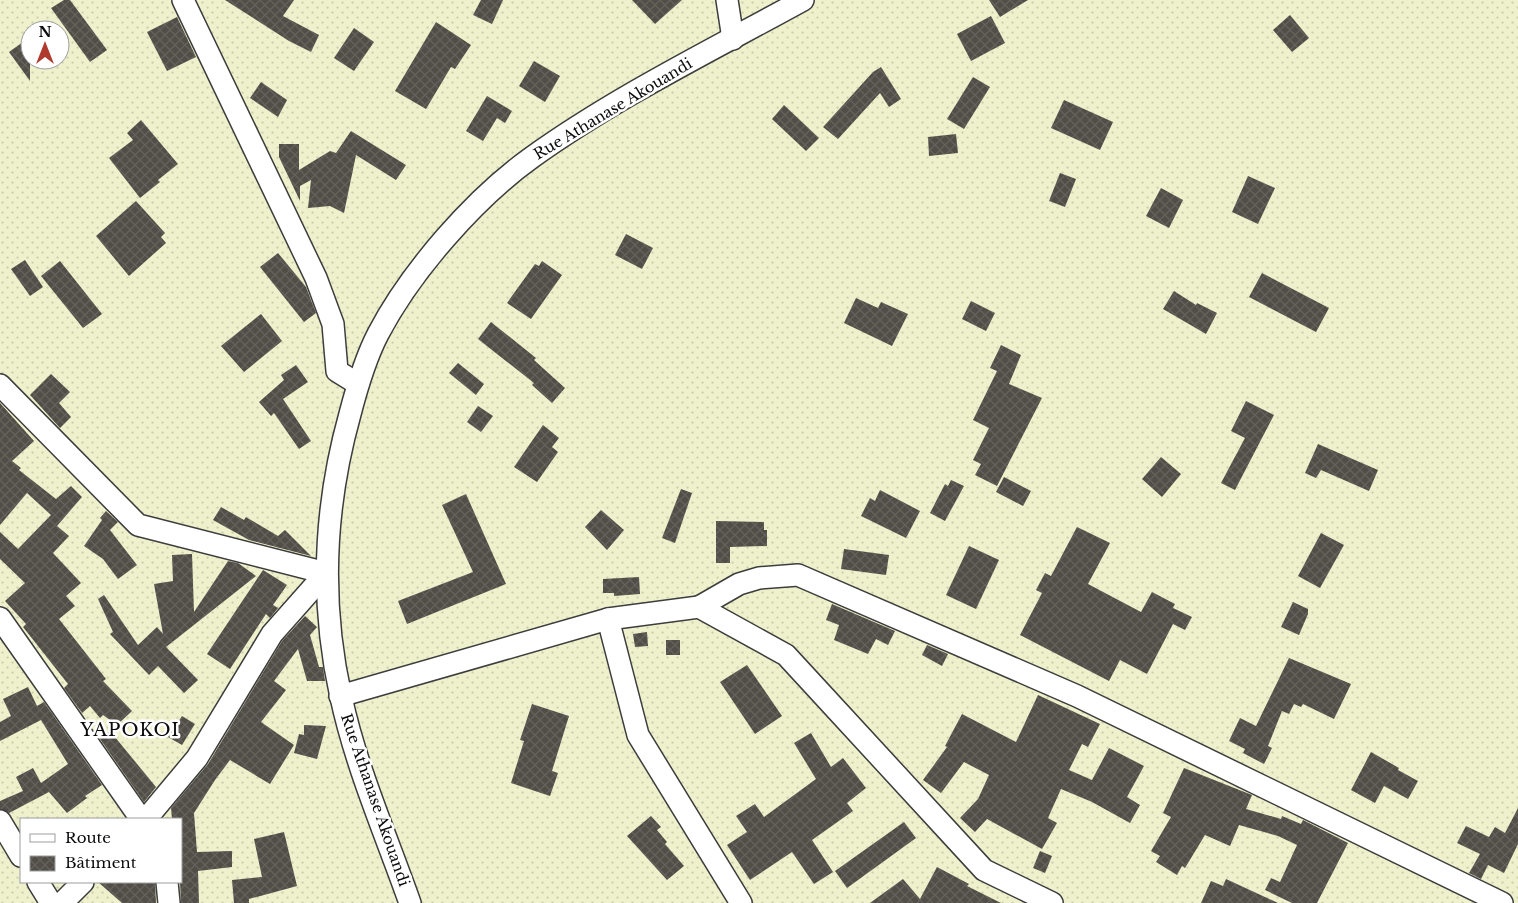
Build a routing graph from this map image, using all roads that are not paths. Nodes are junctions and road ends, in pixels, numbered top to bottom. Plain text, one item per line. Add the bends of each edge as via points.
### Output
1 (184, 0) edge
2 (727, 0) edge
3 (803, 0) edge
4 (733, 39) junction
5 (358, 384) junction
6 (0, 385) edge
7 (326, 573) junction
8 (699, 607) junction
9 (0, 618) edge
10 (608, 619) junction
11 (340, 696) junction
12 (140, 818) edge
13 (147, 818) edge
14 (0, 821) edge
15 (20, 854) edge
16 (39, 883) edge
17 (82, 883) edge
18 (167, 883) edge
19 (51, 903) edge
20 (62, 903) edge
21 (169, 903) edge
22 (410, 903) edge
23 (741, 903) edge
24 (1052, 903) edge
25 (1502, 903) edge

1 - 5 street via 316,278 333,324 337,371
2 - 4 street
3 - 4 street, Rue Athanase Akouandi
4 - 5 street, Rue Athanase Akouandi via 604,111 530,159 479,204 445,238 409,284 378,334
5 - 7 street, Rue Athanase Akouandi via 331,497
6 - 7 street via 138,524
7 - 11 street, Rue Athanase Akouandi via 329,632
7 - 13 street via 272,634 197,758
8 - 10 street
8 - 24 street via 786,655 984,870
8 - 25 street via 746,582 798,575 1077,696
9 - 12 street
10 - 11 street
10 - 23 street via 638,735
11 - 22 street, Rue Athanase Akouandi via 352,741
14 - 15 street
16 - 19 street
17 - 20 street
18 - 21 street

